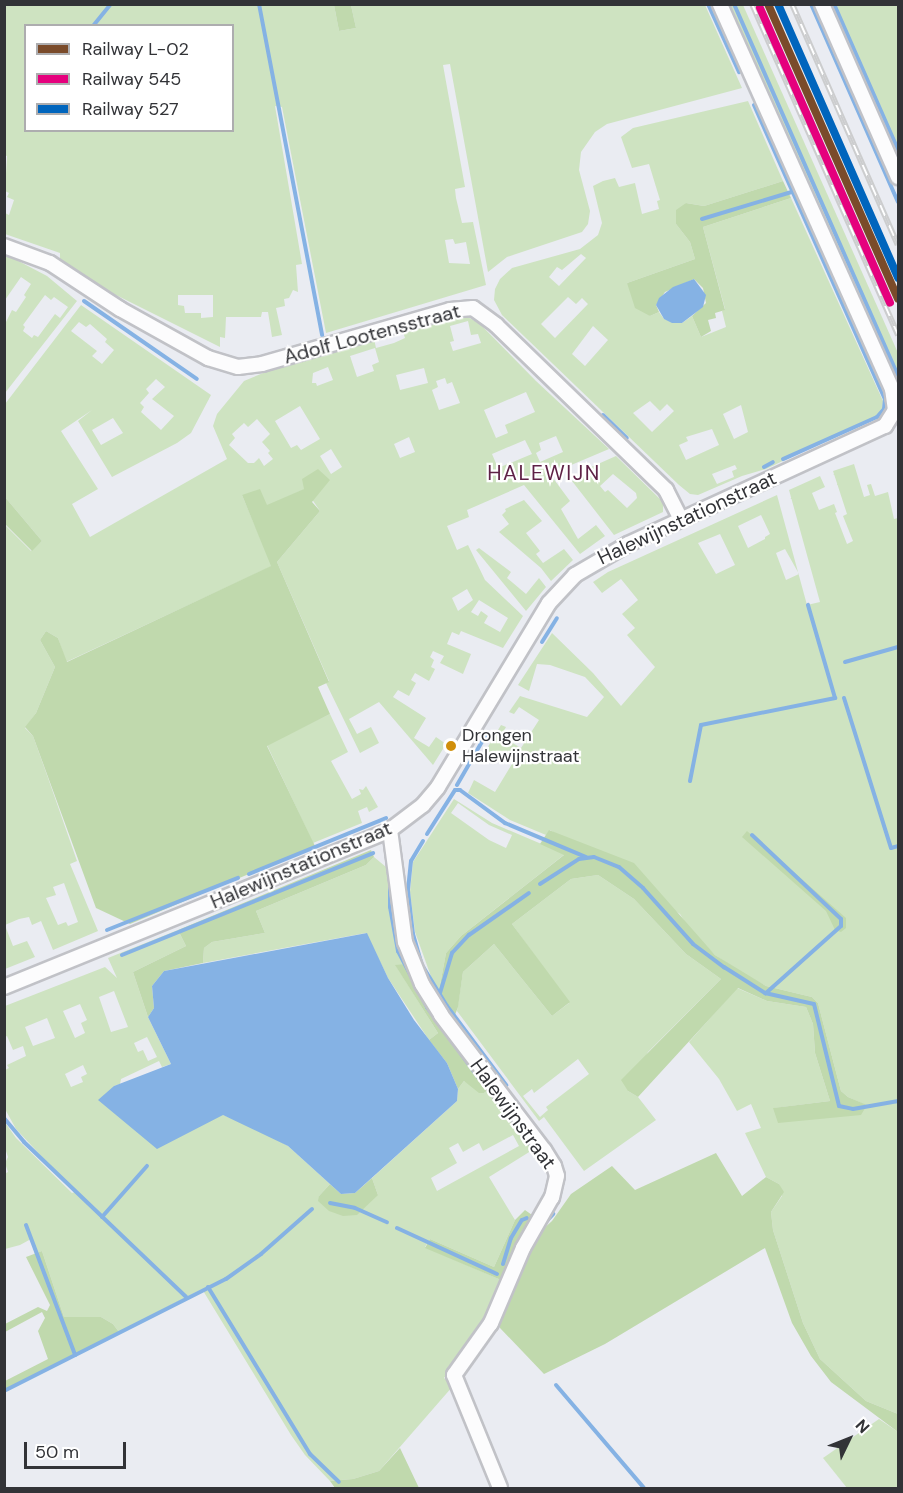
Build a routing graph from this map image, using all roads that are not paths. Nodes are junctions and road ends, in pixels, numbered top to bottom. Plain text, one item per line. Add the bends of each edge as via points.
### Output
1 (720, 4) edge
2 (822, 4) edge
3 (898, 177) edge
4 (4, 246) edge
5 (681, 519) junction
6 (390, 830) junction
7 (4, 987) edge
8 (500, 1488) edge

1 - 5 street, Halewijnstationstraat via 892,389 895,410 885,426 874,432
2 - 3 street
4 - 5 street, Adolf Lootensstraat via 50,263 120,309 208,358 238,368 450,310 473,308 496,325 666,490
5 - 6 street, Halewijnstationstraat via 593,562 562,587 537,620 438,787 423,805
6 - 7 street, Halewijnstationstraat
6 - 8 street, Halewijnstraat via 405,942 422,984 441,1015 544,1150 557,1176 552,1197 523,1248 491,1323 454,1375

